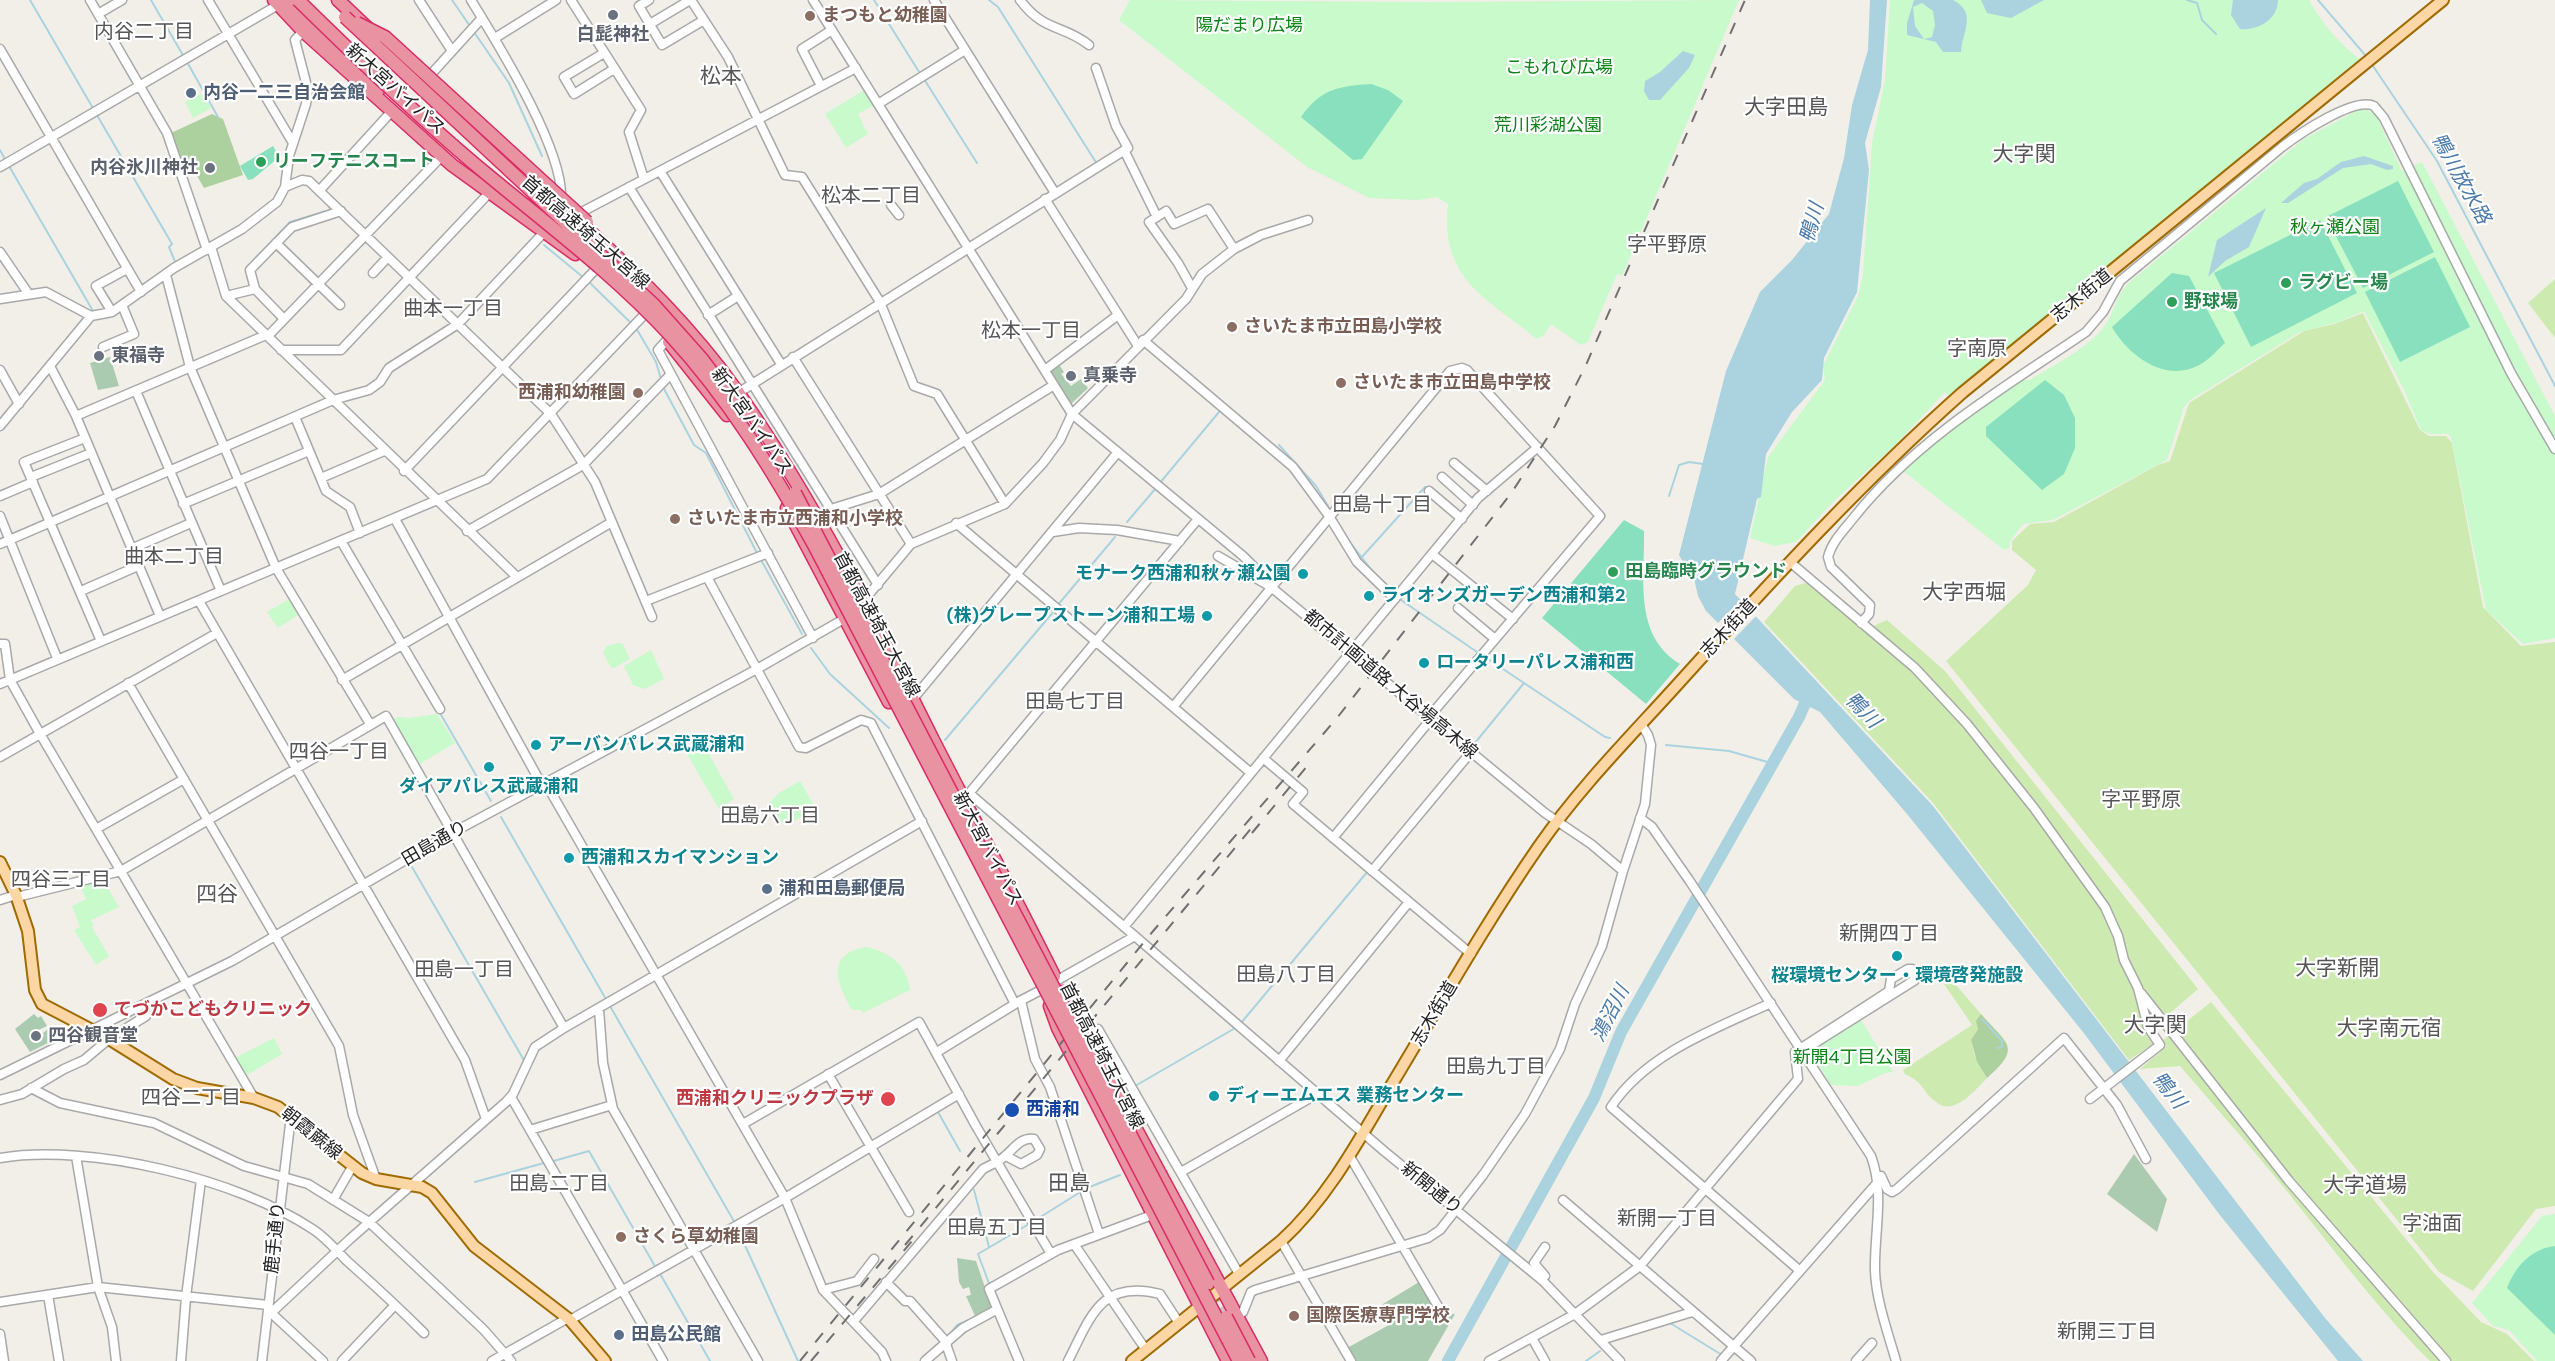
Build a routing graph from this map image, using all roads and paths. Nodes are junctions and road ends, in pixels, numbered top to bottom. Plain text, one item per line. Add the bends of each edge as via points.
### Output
1 (90, 0) edge
2 (122, 0) edge
3 (208, 0) edge
4 (298, 0) edge
5 (336, 0) edge
6 (419, 0) edge
7 (471, 0) edge
8 (556, 0) edge
9 (571, 0) edge
10 (650, 0) edge
11 (691, 0) edge
12 (827, 0) edge
13 (934, 0) edge
14 (1020, 0) edge
15 (2443, 0) edge
16 (280, 2) edge
17 (815, 3) edge
18 (98, 14) junction
19 (345, 17) junction
20 (482, 18) junction
21 (704, 20) junction
22 (650, 24) junction
23 (303, 30) junction
24 (832, 30) junction
25 (228, 34) junction
26 (495, 38) junction
27 (1089, 45) dead end
28 (0, 49) edge
29 (965, 50) junction
30 (452, 51) junction
31 (604, 53) junction
32 (855, 68) junction
33 (1096, 68) dead end
34 (614, 69) junction
35 (424, 81) junction
36 (140, 85) junction
37 (821, 86) junction
38 (878, 104) junction
39 (392, 111) junction
40 (759, 119) junction
41 (51, 137) junction
42 (293, 143) junction
43 (1124, 150) junction
44 (447, 160) junction
45 (0, 167) edge
46 (660, 171) junction
47 (559, 176) junction
48 (644, 179) junction
49 (535, 181) junction
50 (285, 187) junction
51 (629, 187) junction
52 (319, 191) junction
53 (490, 192) junction
54 (1055, 193) junction
55 (1045, 199) junction
56 (561, 204) junction
57 (891, 206) dead end
58 (341, 211) junction
59 (899, 215) dead end
60 (574, 216) junction
61 (1157, 217) junction
62 (1308, 220) dead end
63 (546, 231) junction
64 (366, 236) junction
65 (276, 243) junction
66 (968, 248) junction
67 (209, 249) junction
68 (1234, 249) junction
69 (0, 252) edge
70 (388, 258) junction
71 (127, 268) junction
72 (634, 271) junction
73 (373, 273) dead end
74 (166, 275) junction
75 (589, 276) junction
76 (409, 278) junction
77 (318, 285) junction
78 (1192, 288) junction
79 (255, 289) junction
80 (141, 292) junction
81 (28, 293) junction
82 (226, 296) junction
83 (738, 296) junction
84 (0, 298) edge
85 (880, 302) junction
86 (122, 305) junction
87 (340, 305) dead end
88 (112, 312) junction
89 (708, 315) junction
90 (1118, 315) junction
91 (91, 316) junction
92 (284, 319) junction
93 (637, 322) junction
94 (458, 324) junction
95 (267, 336) junction
96 (668, 340) junction
97 (1140, 343) junction
98 (103, 347) dead end
99 (281, 350) junction
100 (794, 357) junction
101 (781, 364) junction
102 (50, 366) junction
103 (190, 367) junction
104 (502, 368) junction
105 (0, 370) edge
106 (1045, 370) junction
107 (671, 374) junction
108 (750, 384) junction
109 (1054, 385) junction
110 (136, 391) junction
111 (738, 393) junction
112 (333, 400) junction
113 (19, 404) junction
114 (551, 414) junction
115 (1072, 414) junction
116 (76, 416) junction
117 (295, 417) junction
118 (0, 426) edge
119 (85, 438) junction
120 (966, 440) junction
121 (226, 447) junction
122 (1538, 447) junction
123 (2555, 449) edge
124 (309, 451) junction
125 (384, 451) junction
126 (1118, 452) junction
127 (91, 453) junction
128 (1454, 463) dead end
129 (583, 465) junction
130 (169, 471) junction
131 (404, 471) junction
132 (1442, 477) dead end
133 (321, 478) junction
134 (32, 479) junction
135 (240, 480) junction
136 (1429, 491) dead end
137 (1487, 491) junction
138 (879, 494) junction
139 (0, 496) edge
140 (110, 496) junction
141 (436, 501) junction
142 (183, 504) junction
143 (1005, 504) junction
144 (1473, 504) junction
145 (831, 509) junction
146 (1332, 514) junction
147 (0, 516) edge
148 (395, 519) junction
149 (1198, 519) junction
150 (1461, 519) junction
151 (51, 522) junction
152 (612, 522) junction
153 (191, 523) junction
154 (956, 523) junction
155 (467, 531) junction
156 (1053, 532) junction
157 (360, 533) junction
158 (341, 541) junction
159 (1180, 541) junction
160 (4, 542) edge
161 (911, 544) junction
162 (131, 549) junction
163 (768, 552) junction
164 (1432, 554) junction
165 (1218, 556) dead end
166 (1790, 562) junction
167 (138, 566) junction
168 (276, 568) junction
169 (1017, 575) junction
170 (518, 577) junction
171 (707, 577) junction
172 (878, 585) junction
173 (1268, 585) junction
174 (81, 591) junction
175 (220, 591) junction
176 (1395, 599) junction
177 (199, 601) junction
178 (646, 601) junction
179 (863, 602) junction
180 (1458, 608) dead end
181 (160, 616) junction
182 (450, 616) junction
183 (652, 617) dead end
184 (845, 619) junction
185 (1513, 619) junction
186 (1862, 623) junction
187 (217, 633) junction
188 (813, 638) junction
189 (1495, 639) junction
190 (100, 640) junction
191 (1096, 641) junction
192 (0, 644) edge
193 (401, 645) junction
194 (1351, 652) junction
195 (57, 658) junction
196 (757, 669) junction
197 (10, 680) junction
198 (342, 680) junction
199 (128, 683) junction
200 (0, 684) edge
201 (913, 699) junction
202 (1173, 707) junction
203 (440, 709) dead end
204 (1430, 718) junction
205 (370, 724) junction
206 (1641, 724) junction
207 (40, 734) junction
208 (1469, 751) junction
209 (0, 757) edge
210 (1263, 758) junction
211 (296, 768) junction
212 (1251, 773) junction
213 (184, 778) junction
214 (545, 782) junction
215 (966, 796) junction
216 (1640, 818) junction
217 (207, 820) junction
218 (1558, 820) junction
219 (922, 821) junction
220 (96, 829) junction
221 (452, 833) junction
222 (1333, 838) junction
223 (0, 862) edge
224 (1370, 869) junction
225 (121, 871) junction
226 (1623, 871) junction
227 (364, 885) junction
228 (17, 896) junction
229 (0, 900) edge
230 (1409, 902) junction
231 (1124, 927) junction
232 (275, 935) junction
233 (1135, 936) junction
234 (1471, 954) junction
235 (657, 976) junction
236 (1056, 981) junction
237 (186, 985) junction
238 (2138, 988) junction
239 (1041, 990) junction
240 (1066, 1001) junction
241 (149, 1003) junction
242 (1018, 1003) junction
243 (1771, 1003) junction
244 (598, 1009) junction
245 (1051, 1009) junction
246 (564, 1028) junction
247 (1098, 1029) dead end
248 (92, 1030) junction
249 (109, 1039) junction
250 (1801, 1049) junction
251 (937, 1052) junction
252 (1279, 1061) junction
253 (828, 1074) junction
254 (0, 1075) edge
255 (31, 1088) junction
256 (2105, 1088) junction
257 (959, 1094) junction
258 (1317, 1094) junction
259 (511, 1097) junction
260 (254, 1098) junction
261 (2091, 1098) dead end
262 (0, 1100) edge
263 (612, 1105) junction
264 (291, 1116) junction
265 (486, 1119) junction
266 (743, 1124) junction
267 (530, 1130) junction
268 (1363, 1133) junction
269 (871, 1146) junction
270 (1349, 1155) junction
271 (76, 1156) junction
272 (1006, 1156) dead end
273 (0, 1158) edge
274 (2146, 1159) dead end
275 (998, 1161) junction
276 (352, 1167) junction
277 (1181, 1172) junction
278 (283, 1176) junction
279 (376, 1179) junction
280 (1878, 1179) junction
281 (201, 1180) junction
282 (410, 1186) junction
283 (1705, 1188) junction
284 (784, 1198) junction
285 (333, 1200) junction
286 (1563, 1200) dead end
287 (1456, 1209) junction
288 (278, 1211) junction
289 (909, 1212) dead end
290 (1152, 1215) junction
291 (369, 1222) junction
292 (1099, 1234) junction
293 (1281, 1241) junction
294 (1074, 1244) junction
295 (1402, 1247) junction
296 (1545, 1247) dead end
297 (694, 1250) junction
298 (337, 1251) junction
299 (1051, 1254) junction
300 (874, 1260) dead end
301 (1640, 1266) junction
302 (1800, 1270) junction
303 (1207, 1274) tunnel mouth
304 (1239, 1274) junction
305 (1302, 1276) junction
306 (886, 1282) junction
307 (1195, 1282) tunnel mouth
308 (1548, 1286) junction
309 (98, 1287) junction
310 (1222, 1288) junction
311 (824, 1290) junction
312 (623, 1291) junction
313 (48, 1295) junction
314 (1107, 1297) junction
315 (186, 1298) junction
316 (0, 1302) edge
317 (395, 1305) junction
318 (1200, 1306) junction
319 (1439, 1308) dead end
320 (269, 1309) junction
321 (996, 1310) junction
322 (1692, 1312) junction
323 (1575, 1314) junction
324 (1233, 1316) junction
325 (569, 1319) junction
326 (854, 1321) junction
327 (1179, 1323) junction
328 (1216, 1323) tunnel mouth
329 (423, 1333) dead end
330 (0, 1334) edge
331 (1532, 1338) junction
332 (1601, 1340) junction
333 (1872, 1343) dead end
334 (947, 1344) junction
335 (1733, 1346) junction
336 (1146, 1350) junction
337 (505, 1353) junction
338 (4, 1361) edge
339 (59, 1361) edge
340 (116, 1361) edge
341 (181, 1361) edge
342 (262, 1361) edge
343 (322, 1361) edge
344 (342, 1361) edge
345 (492, 1361) edge
346 (511, 1361) edge
347 (605, 1361) edge
348 (663, 1361) edge
349 (758, 1361) edge
350 (886, 1361) edge
351 (925, 1361) edge
352 (952, 1361) edge
353 (1019, 1361) edge
354 (1068, 1361) edge
355 (1132, 1361) edge
356 (1228, 1361) edge
357 (1238, 1361) edge
358 (1250, 1361) edge
359 (1261, 1361) edge
360 (1351, 1361) edge
361 (1489, 1361) edge
362 (1545, 1361) edge
363 (1620, 1361) edge
364 (1721, 1361) edge
365 (1751, 1361) edge
366 (1856, 1361) edge
367 (1896, 1361) edge
368 (2446, 1361) edge

1 - 18 street
2 - 18 street
3 - 25 street
4 - 357 highway, 首都高速埼玉大宮線, bridge via 444,138 620,284 684,350 742,426 814,545
5 - 19 highway, 首都高速埼玉大宮線
5 - 35 highway, 新大宮バイパス
6 - 30 street
7 - 20 street
8 - 26 street
9 - 31 street
10 - 22 street via 639,6
11 - 21 street
11 - 22 street
12 - 17 street
13 - 29 street
14 - 27 street via 1038,20
15 - 166 main road, 志木街道 via 1962,393
16 - 23 highway, 新大宮バイパス
16 - 25 street
16 - 44 highway via 447,151
17 - 24 street
18 - 36 street
19 - 72 highway, bridge via 385,37 622,253
19 - 358 highway, 首都高速埼玉大宮線, bridge via 654,305 726,389 772,456 882,655
20 - 26 street
20 - 30 street
21 - 22 street via 662,45
21 - 40 street via 728,57
23 - 39 highway, 新大宮バイパス
23 - 42 street via 295,40 308,90
24 - 32 street
24 - 37 street via 802,49
25 - 36 street
25 - 42 street
26 - 47 street via 530,105
28 - 41 street
29 - 38 street
29 - 54 street
30 - 35 street
31 - 34 street
31 - 34 street via 564,77 574,94
32 - 37 street
32 - 38 street
33 - 43 street via 1128,148
34 - 48 street via 641,110 629,132
35 - 49 highway, 新大宮バイパス
36 - 41 street
36 - 67 street via 167,133
37 - 40 street
38 - 66 street
39 - 44 highway, 新大宮バイパス
39 - 52 street
40 - 46 street
40 - 85 street via 785,175 802,177
41 - 45 street
41 - 71 street
42 - 50 street
43 - 54 street
43 - 61 street
44 - 53 highway, 新大宮バイパス
44 - 64 street
46 - 48 street
46 - 83 street
47 - 49 street via 550,185
47 - 56 street
48 - 51 street
49 - 56 highway, 新大宮バイパス
50 - 52 street via 302,180
50 - 67 street via 277,202 242,230
51 - 60 street
51 - 89 street
52 - 58 street
53 - 63 highway, 新大宮バイパス
53 - 76 street
54 - 55 street
55 - 66 street
55 - 90 street
56 - 60 highway, 新大宮バイパス
56 - 63 street
57 - 59 street
58 - 64 street
58 - 65 street via 292,226
60 - 72 highway, 新大宮バイパス
61 - 68 street via 1166,211 1174,224 1208,209
61 - 78 street via 1149,222
62 - 68 street
63 - 75 highway, 新大宮バイパス
63 - 94 street
64 - 70 street
64 - 77 street
65 - 77 street
65 - 79 street via 250,270
66 - 85 street
66 - 106 street
67 - 74 street
67 - 82 street
68 - 78 street via 1202,274
69 - 81 street
70 - 73 street
70 - 76 street
71 - 80 street
71 - 88 street via 96,286
72 - 111 highway, 新大宮バイパス via 698,341
74 - 80 street
74 - 103 street
75 - 93 highway, 新大宮バイパス
75 - 104 street
76 - 94 street
76 - 99 street via 341,350
77 - 87 street
77 - 92 street
78 - 97 street
79 - 82 street
79 - 92 street
80 - 86 street
81 - 84 street
81 - 91 street via 46,292
82 - 95 street
83 - 89 street
83 - 101 street
85 - 100 street
85 - 120 street via 914,386 937,394
86 - 88 street
86 - 98 street via 134,334
88 - 91 street
89 - 108 street
90 - 97 street
90 - 106 street
91 - 102 street
92 - 95 street
93 - 96 highway, 新大宮バイパス
93 - 114 street
94 - 104 street
94 - 112 street via 389,368 369,390
95 - 99 street
95 - 103 street
96 - 107 street via 658,350
96 - 184 highway, 新大宮バイパス via 729,417 778,492
97 - 115 street
97 - 146 street via 1272,447
99 - 112 street
100 - 101 street
100 - 138 street
101 - 108 street
102 - 113 street
102 - 116 street
103 - 110 street
103 - 121 street
104 - 114 street
104 - 131 street
105 - 113 street
106 - 109 street
107 - 129 street
107 - 163 street
108 - 111 street
108 - 145 street
109 - 115 street
109 - 120 street
110 - 116 street
110 - 130 street
111 - 179 highway, 新大宮バイパス via 795,479
112 - 117 street
112 - 125 street
113 - 118 street
114 - 129 street
114 - 141 street via 487,479
115 - 126 street
115 - 143 street via 1043,463
116 - 119 street
117 - 121 street
117 - 124 street
119 - 127 street
119 - 134 street via 24,462
120 - 138 street
120 - 143 street
121 - 130 street
121 - 135 street
122 - 137 street
122 - 146 street via 1467,370 1457,368 1450,371
122 - 185 street via 1600,516
123 - 186 street via 2511,373 2384,118 2374,106 2360,103 2309,128 2282,147 2120,281 2103,312 2086,332 1938,434 1875,492 1834,543 1828,557 1831,567 1870,605
124 - 133 street
124 - 135 street
125 - 131 street
125 - 133 street
126 - 149 street
126 - 156 street
127 - 134 street
127 - 140 street
128 - 137 street
129 - 152 street
129 - 155 street
130 - 140 street
130 - 142 street
131 - 141 street
132 - 144 street
133 - 157 street via 326,491 350,507
134 - 139 street
134 - 151 street
135 - 142 street
135 - 168 street
136 - 150 street
137 - 144 street
138 - 145 street
138 - 161 street
140 - 151 street
140 - 162 street
141 - 148 street
141 - 155 street
142 - 153 street
143 - 154 street
144 - 150 street
145 - 172 street
146 - 173 street
146 - 176 street via 1357,562
147 - 160 street
148 - 157 street
148 - 182 street
149 - 159 street
149 - 173 street via 1243,556
150 - 164 street
151 - 160 street
151 - 174 street
152 - 170 street
152 - 178 street
153 - 162 street
153 - 175 street
154 - 161 street
154 - 169 street
155 - 170 street
156 - 159 street via 1080,528 1117,530
156 - 169 street
157 - 158 street
158 - 168 street
158 - 193 street
159 - 191 street
160 - 195 street
161 - 172 street, 田島通り
162 - 167 street
163 - 171 street
163 - 188 street
164 - 176 street
164 - 185 street
165 - 173 street, 都市計画道路 大谷場高木線
166 - 186 street
166 - 206 main road, 志木街道
167 - 174 street
167 - 181 street
168 - 175 street
168 - 198 street
169 - 191 street
169 - 201 street
170 - 182 street
171 - 178 street
171 - 196 street
172 - 179 street, 田島通り
173 - 194 street, 都市計画道路 大谷場高木線
173 - 202 street
174 - 190 street
175 - 177 street
176 - 194 street
177 - 181 street
177 - 187 street
178 - 183 street
179 - 184 street, 田島通り
179 - 201 highway, 新大宮バイパス
180 - 189 street
181 - 190 street
182 - 193 street
182 - 214 street via 538,779
184 - 188 street, 田島通り
184 - 239 highway, 新大宮バイパス
185 - 189 street
186 - 238 street via 1930,684 2040,817 2096,893
187 - 199 street
187 - 211 street
188 - 196 street, 田島通り
189 - 204 street
190 - 195 street
191 - 202 street
191 - 215 street
192 - 197 street via 5,644
193 - 198 street
193 - 203 street
194 - 204 street, 都市計画道路 大谷場高木線
194 - 210 street
195 - 197 street
196 - 214 street, 田島通り
196 - 219 street via 801,748 861,720 871,723
197 - 200 street
197 - 207 street
198 - 205 street
199 - 207 street
199 - 213 street
201 - 215 highway, 新大宮バイパス
202 - 212 street
204 - 208 street, 都市計画道路 大谷場高木線
204 - 222 street
205 - 211 street
205 - 221 street via 386,716
206 - 216 street via 1651,745
206 - 218 main road, 志木街道
207 - 209 street
207 - 220 street
208 - 218 street, 都市計画道路 大谷場高木線
208 - 224 street
210 - 212 street
210 - 222 street via 1303,792 1293,804
211 - 217 street
211 - 227 street
212 - 231 street
213 - 217 street
213 - 220 street
214 - 221 street, 田島通り
214 - 235 street
215 - 231 street, 新開通り
215 - 236 highway, 新大宮バイパス
216 - 226 street
216 - 243 street via 1652,827
217 - 225 street
217 - 232 street
218 - 226 street, 都市計画道路 大谷場高木線
218 - 234 main road, 志木街道
219 - 235 street
219 - 242 street
220 - 225 street
221 - 227 street, 田島通り
221 - 246 street
222 - 224 street
223 - 228 main road, 朝霞蕨線
224 - 230 street
225 - 228 street
225 - 237 street
226 - 287 street via 1602,946 1575,1004 1560,1049 1525,1114
227 - 232 street, 田島通り
227 - 265 street via 465,1060
228 - 229 street
228 - 248 main road, 朝霞蕨線 via 32,949 36,995 47,1008
230 - 234 street
230 - 252 street
231 - 233 street, 新開通り
232 - 237 street, 田島通り
232 - 279 street via 339,1046 353,1115
233 - 236 street
233 - 252 street, 新開通り
234 - 268 main road, 志木街道
235 - 244 street
235 - 266 street
236 - 240 highway, 新大宮バイパス
237 - 241 street, 田島通り
237 - 260 street
238 - 256 street via 2148,1027 2160,1045
238 - 368 street via 2289,1181
239 - 242 street
239 - 245 highway, 新大宮バイパス
240 - 303 highway
240 - 310 highway
241 - 248 street, 田島通り
241 - 249 street via 146,1016
242 - 251 street
242 - 292 street
243 - 250 street
243 - 283 street via 1700,1035 1642,1071 1611,1107
244 - 246 street
244 - 263 street
245 - 290 highway
245 - 307 highway
246 - 259 street via 535,1047
247 - 277 street
248 - 249 main road, 朝霞蕨線
248 - 254 street, 田島通り
249 - 255 street via 84,1060
249 - 260 main road, 朝霞蕨線 via 186,1085
250 - 250 street via 1889,991 1891,979 1908,969 1915,973 1915,980
250 - 280 street via 1871,1156
250 - 283 street via 1795,1052 1798,1079
251 - 253 street via 919,1022
251 - 257 street
252 - 258 street, 新開通り
253 - 266 street
253 - 269 street
255 - 262 street
255 - 278 street via 60,1103 154,1123 244,1166
256 - 261 street
256 - 274 street
256 - 280 street via 2064,1038 1897,1189 1892,1192 1881,1176
257 - 269 street
257 - 275 street
258 - 268 street, 新開通り
258 - 277 street
259 - 265 street
259 - 267 street
260 - 264 main road, 朝霞蕨線
263 - 267 street
263 - 297 street
264 - 276 main road, 朝霞蕨線
264 - 278 street, 鹿手通り
265 - 282 street
266 - 284 street
267 - 312 street
268 - 270 main road, 志木街道
268 - 287 street, 新開通り
269 - 284 street
269 - 289 street
270 - 293 main road, 志木街道 via 1310,1211
270 - 295 street
271 - 273 street via 21,1154
271 - 281 street via 91,1155 163,1168
271 - 309 street
272 - 275 street
275 - 299 street
275 - 306 street via 983,1169
276 - 279 main road, 朝霞蕨線
276 - 285 street
277 - 304 street
278 - 285 street via 308,1184
278 - 288 street, 鹿手通り
279 - 282 main road, 朝霞蕨線
280 - 302 street
280 - 367 street via 1876,1280
281 - 288 street
281 - 315 street
282 - 291 street
282 - 325 main road, 朝霞蕨線 via 432,1193 474,1246
283 - 301 street
283 - 302 street
284 - 297 street
284 - 311 street
285 - 291 street
286 - 301 street
287 - 295 street via 1440,1230
287 - 308 street, 新開通り
288 - 298 street via 315,1230
288 - 320 street, 鹿手通り
290 - 292 street
290 - 318 highway
291 - 298 street
291 - 337 street
292 - 294 street
293 - 304 main road, 志木街道
293 - 305 street
294 - 299 street
294 - 314 street
295 - 305 street
295 - 319 street
296 - 308 street via 1534,1263 1549,1280
297 - 312 street
297 - 349 street
298 - 317 street
298 - 320 street
299 - 321 street via 989,1289
300 - 311 street via 857,1281
301 - 322 street
301 - 323 street
302 - 335 street
304 - 310 main road, 志木街道
305 - 324 street via 1251,1292 1243,1312
305 - 360 street
306 - 326 street
306 - 334 street via 905,1301 910,1301
308 - 323 street
309 - 313 street
309 - 315 street
309 - 340 street via 112,1327
310 - 318 main road, 志木街道
310 - 324 highway
311 - 326 street
312 - 325 street
312 - 348 street
313 - 316 street
313 - 339 street
314 - 327 street via 1126,1290 1160,1294
314 - 336 street
314 - 354 street via 1094,1312
315 - 320 street
315 - 341 street
317 - 329 street
317 - 344 street
318 - 327 main road, 志木街道
318 - 356 highway
320 - 342 street, 鹿手通り
320 - 343 street
321 - 334 street via 963,1328
321 - 353 street
322 - 332 street
322 - 335 street
323 - 331 street
323 - 332 street
324 - 358 highway
324 - 359 highway
325 - 337 street
325 - 347 main road, 朝霞蕨線
326 - 350 street
327 - 336 main road, 志木街道
328 - 357 highway
330 - 338 street
331 - 361 street
331 - 362 street
332 - 363 street
333 - 366 street
334 - 351 street
334 - 352 street
335 - 364 street
335 - 365 street
336 - 355 main road, 志木街道
337 - 345 street
337 - 346 street

